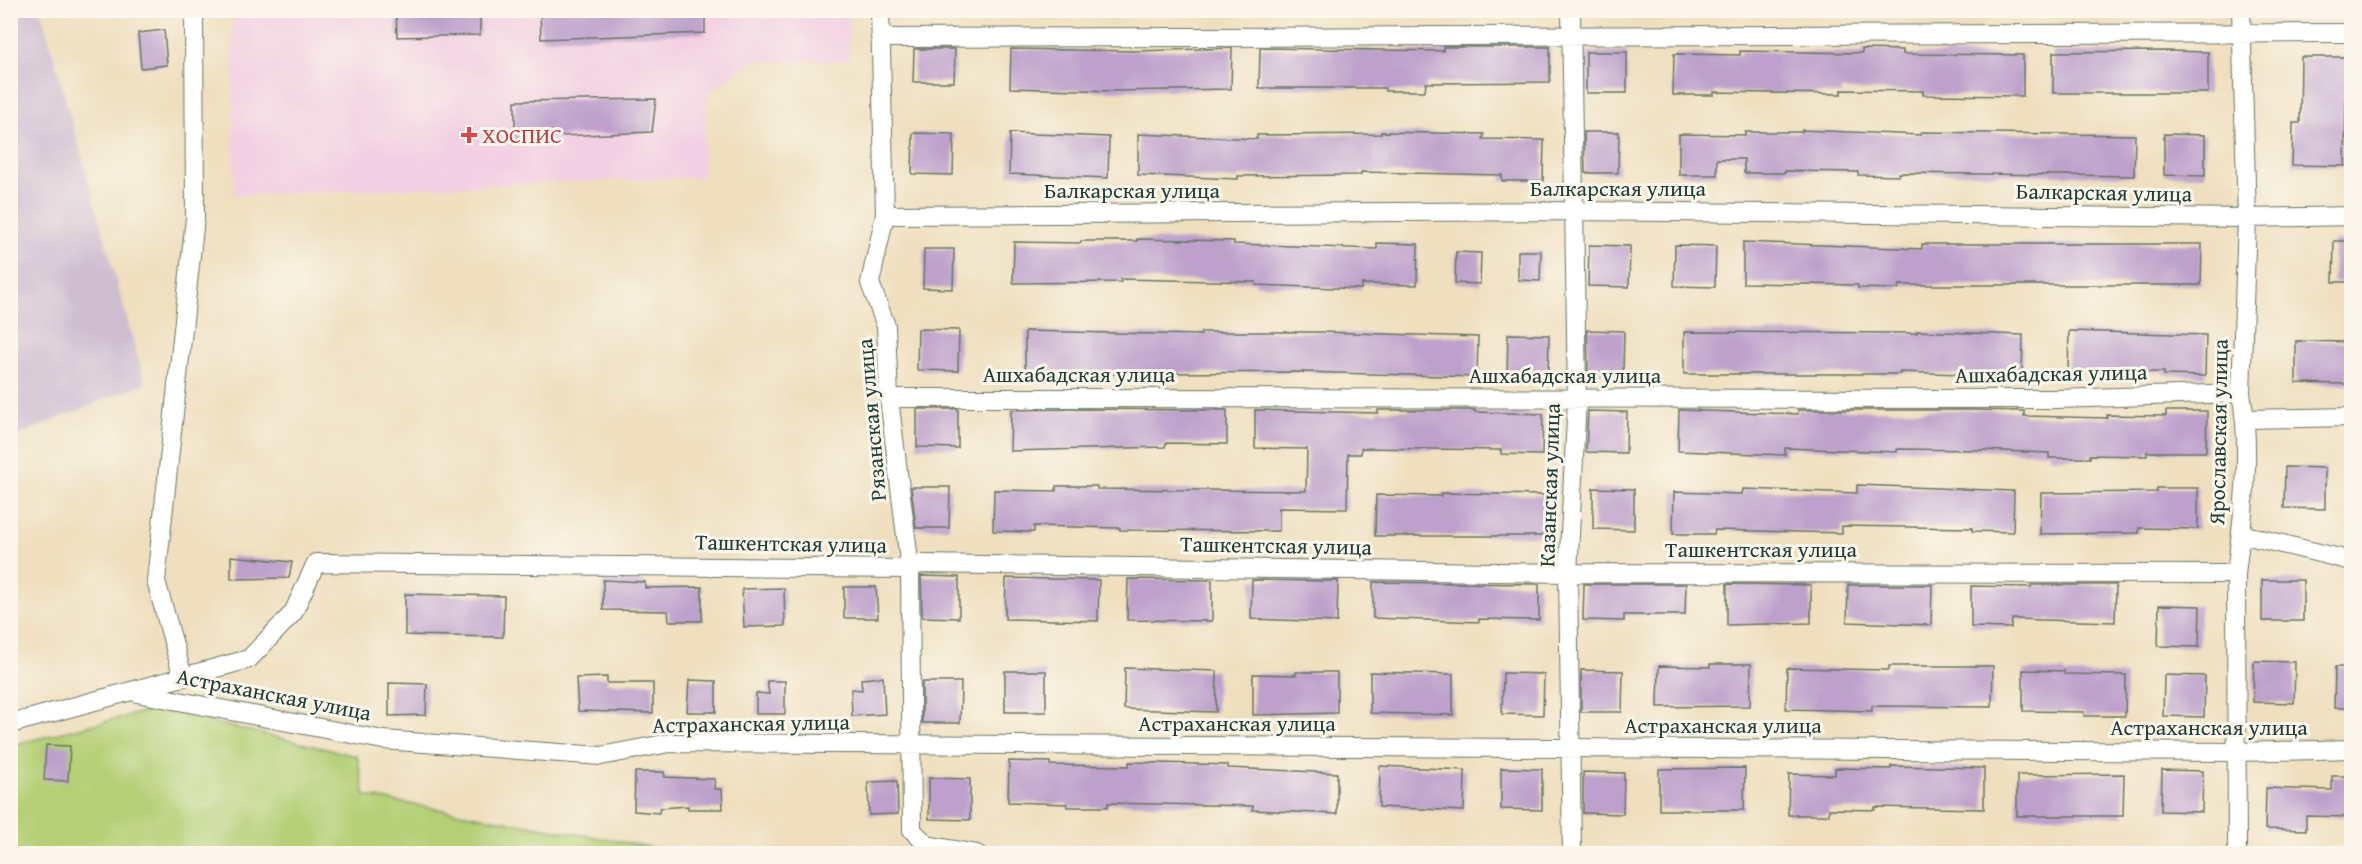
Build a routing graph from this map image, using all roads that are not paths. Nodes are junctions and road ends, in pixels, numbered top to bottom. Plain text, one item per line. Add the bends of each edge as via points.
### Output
1 (194, 10) edge
2 (880, 10) edge
3 (1571, 10) edge
4 (2241, 10) edge
5 (2240, 31) junction
6 (2352, 33) edge
7 (1570, 37) junction
8 (880, 38) junction
9 (1572, 211) junction
10 (885, 215) junction
11 (2352, 216) edge
12 (2247, 218) junction
13 (2241, 393) junction
14 (889, 398) junction
15 (1577, 399) junction
16 (2352, 417) edge
17 (2246, 419) junction
18 (2241, 534) junction
19 (2352, 561) edge
20 (910, 568) junction
21 (1568, 573) junction
22 (2236, 574) junction
23 (183, 677) junction
24 (130, 692) junction
25 (10, 724) edge
26 (911, 746) junction
27 (1570, 748) junction
28 (2352, 749) edge
29 (2236, 752) junction
30 (977, 854) edge
31 (1572, 854) edge
32 (2237, 854) edge

1 - 23 street via 195,218 156,581
2 - 8 street, Рязанская улица
3 - 7 street, Казанская улица
4 - 5 street, Ярославская улица
5 - 6 street
5 - 7 street
5 - 12 street, Ярославская улица
7 - 8 street
7 - 9 street, Казанская улица
8 - 10 street, Рязанская улица
9 - 10 street, Балкарская улица
9 - 12 street, Балкарская улица
9 - 15 street, Казанская улица
10 - 14 street, Рязанская улица via 870,283 886,326
11 - 12 street, Балкарская улица
12 - 13 street, Ярославская улица
13 - 15 street, Ашхабадская улица via 2057,399
13 - 17 street, Ярославская улица
14 - 15 street, Ашхабадская улица
14 - 20 street, Рязанская улица
15 - 21 street, Казанская улица
16 - 17 street
17 - 18 street, Ярославская улица
18 - 19 street
18 - 22 street, Ярославская улица
20 - 21 street, Ташкентская улица via 919,564
20 - 23 street, Ташкентская улица via 316,563 293,613 249,659
20 - 26 street, Рязанская улица
21 - 22 street, Ташкентская улица
21 - 27 street, Казанская улица
22 - 29 street, Ярославская улица
23 - 24 street
24 - 25 street
24 - 26 street, Астраханская улица via 383,740 601,756 669,743
26 - 27 street, Астраханская улица
26 - 30 street, Рязанская улица via 912,830 927,845
27 - 29 street, Астраханская улица
27 - 31 street, Казанская улица
28 - 29 street, Астраханская улица
29 - 32 street, Ярославская улица

